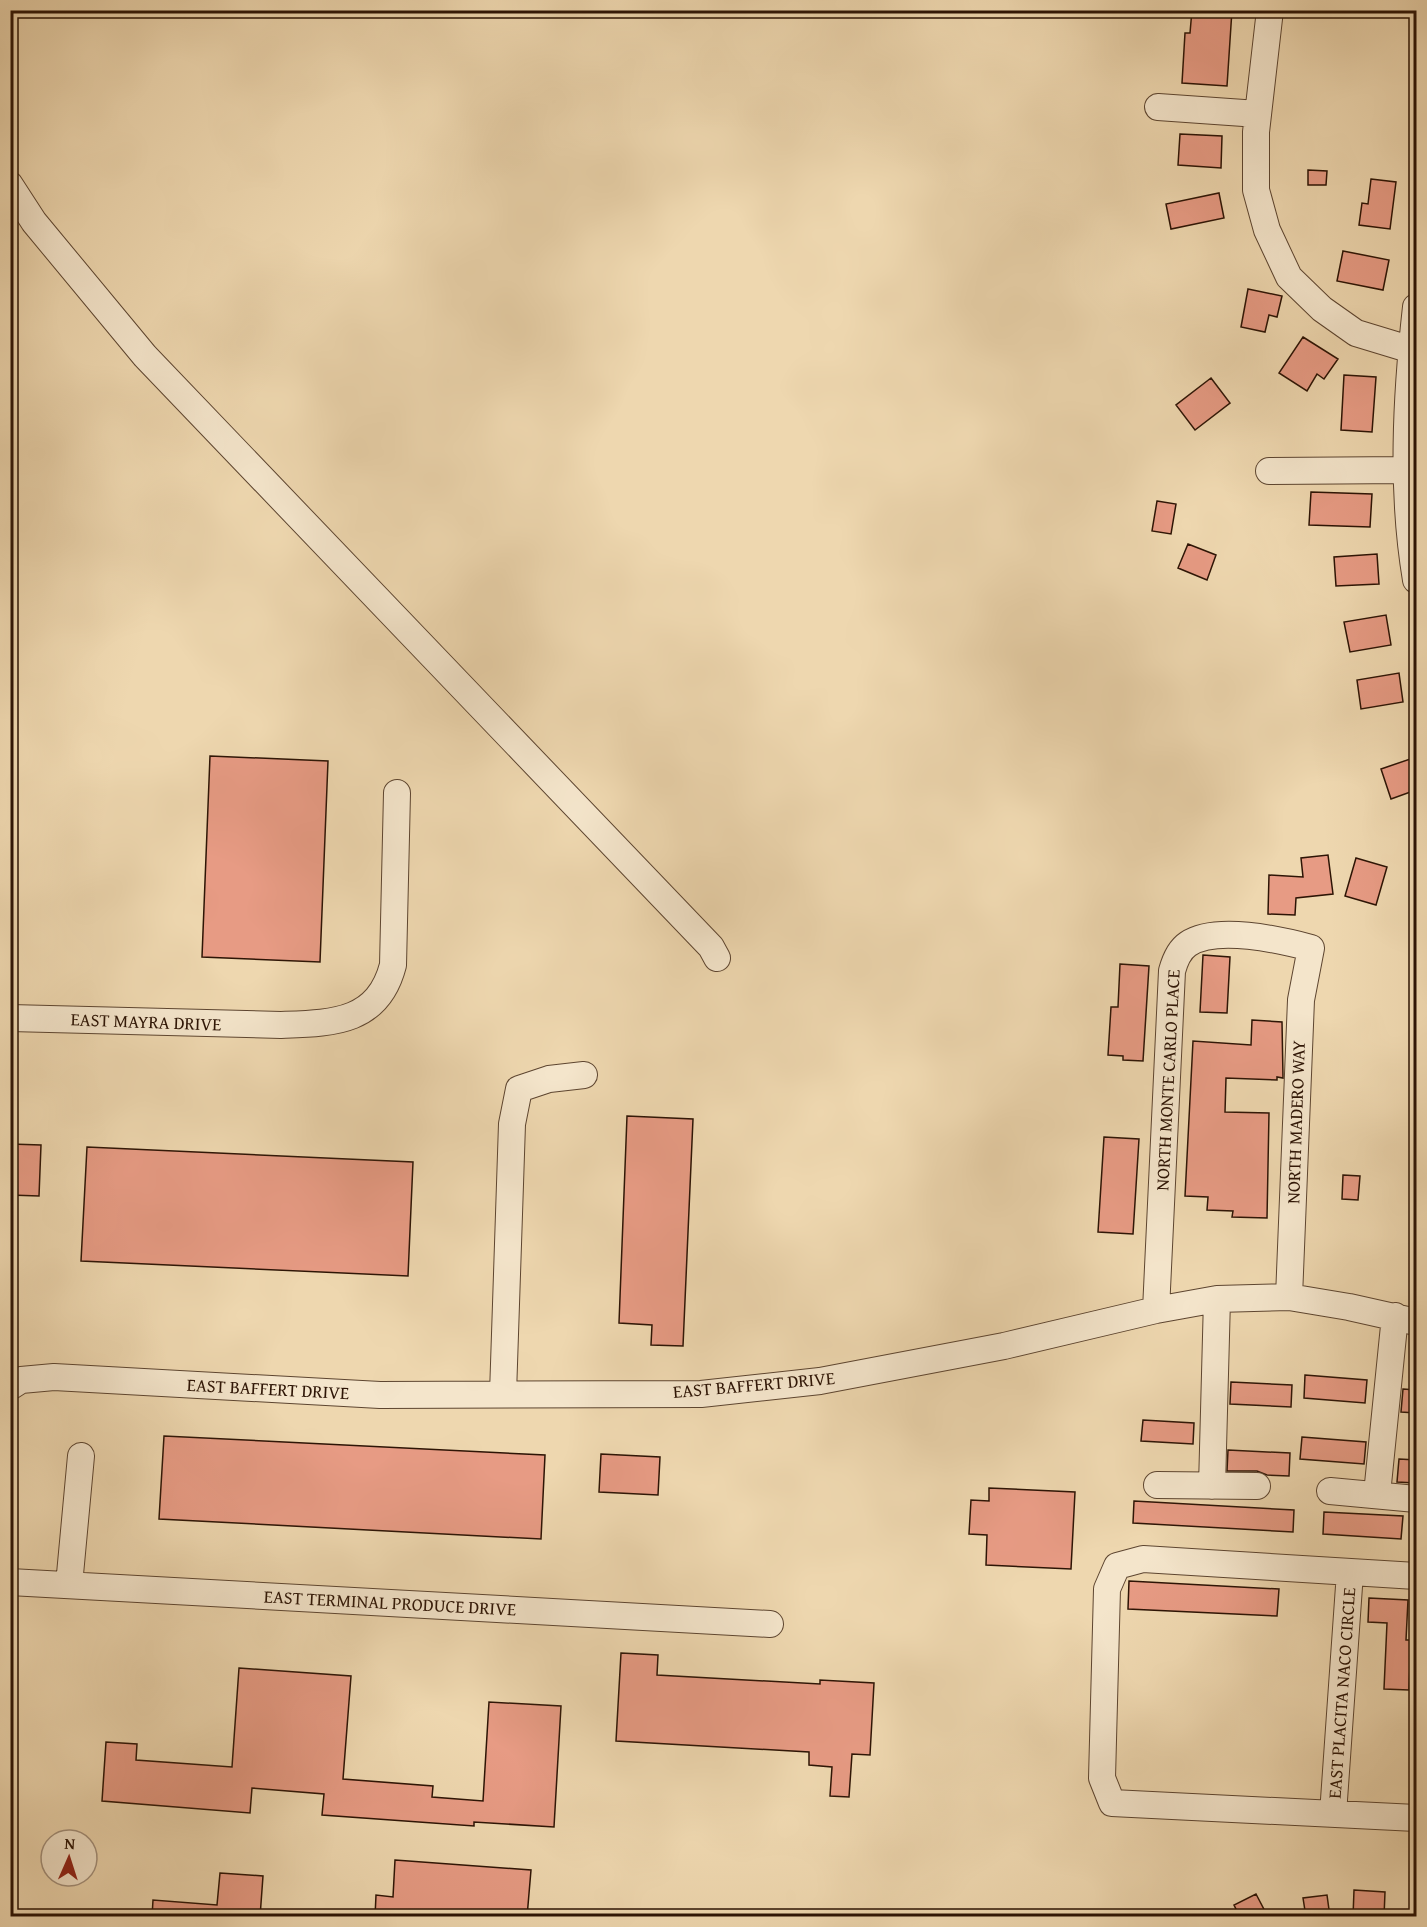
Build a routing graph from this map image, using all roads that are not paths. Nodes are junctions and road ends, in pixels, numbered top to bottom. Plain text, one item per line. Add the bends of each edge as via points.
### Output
1 (1270, 10) edge
2 (1158, 107) dead end
3 (1258, 114) junction
4 (10, 185) edge
5 (1416, 307) edge
6 (1412, 350) junction
7 (1407, 470) junction
8 (1269, 471) dead end
9 (1416, 580) edge
10 (397, 793) dead end
11 (1311, 948) joint
12 (717, 958) dead end
13 (10, 1018) edge
14 (584, 1075) dead end
15 (1289, 1297) junction
16 (1217, 1299) junction
17 (1156, 1310) junction
18 (1406, 1319) edge
19 (10, 1387) edge
20 (503, 1394) junction
21 (81, 1456) dead end
22 (1157, 1485) dead end
23 (1212, 1486) junction
24 (1257, 1486) dead end
25 (1330, 1491) dead end
26 (1377, 1494) junction
27 (1416, 1499) edge
28 (1350, 1572) junction
29 (1416, 1576) edge
30 (10, 1582) edge
31 (69, 1585) junction
32 (770, 1624) dead end
33 (1333, 1814) junction
34 (1416, 1818) edge

1 - 3 street
2 - 3 street
3 - 6 street via 1256,190 1267,230 1289,277 1322,309 1356,333
4 - 12 street via 34,222 145,356 711,947
5 - 6 street
6 - 7 street
7 - 8 street
7 - 9 street
10 - 13 street, EAST MAYRA DRIVE via 393,965 380,996 359,1014 319,1024 281,1026
11 - 15 street, NORTH MADERO WAY via 1301,1000
11 - 17 street, NORTH MONTE CARLO PLACE via 1279,940 1224,936 1188,944 1176,957 1170,987
14 - 20 street via 549,1079 519,1089 512,1124
15 - 16 street, EAST BAFFERT DRIVE
15 - 18 street, EAST BAFFERT DRIVE
16 - 17 street, EAST BAFFERT DRIVE
16 - 23 street
17 - 20 street, EAST BAFFERT DRIVE via 1004,1346 820,1381 701,1394
18 - 26 street
19 - 20 street, EAST BAFFERT DRIVE via 21,1380 54,1377 380,1395
21 - 31 street
22 - 23 street
23 - 24 street
25 - 26 street
26 - 27 street
28 - 29 street, EAST PLACITA NACO CIRCLE
28 - 33 street, EAST PLACITA NACO CIRCLE
28 - 33 street, EAST PLACITA NACO CIRCLE via 1143,1559 1117,1566 1107,1589 1102,1778 1112,1803
30 - 31 street, EAST TERMINAL PRODUCE DRIVE
31 - 32 street, EAST TERMINAL PRODUCE DRIVE
33 - 34 street, EAST PLACITA NACO CIRCLE

